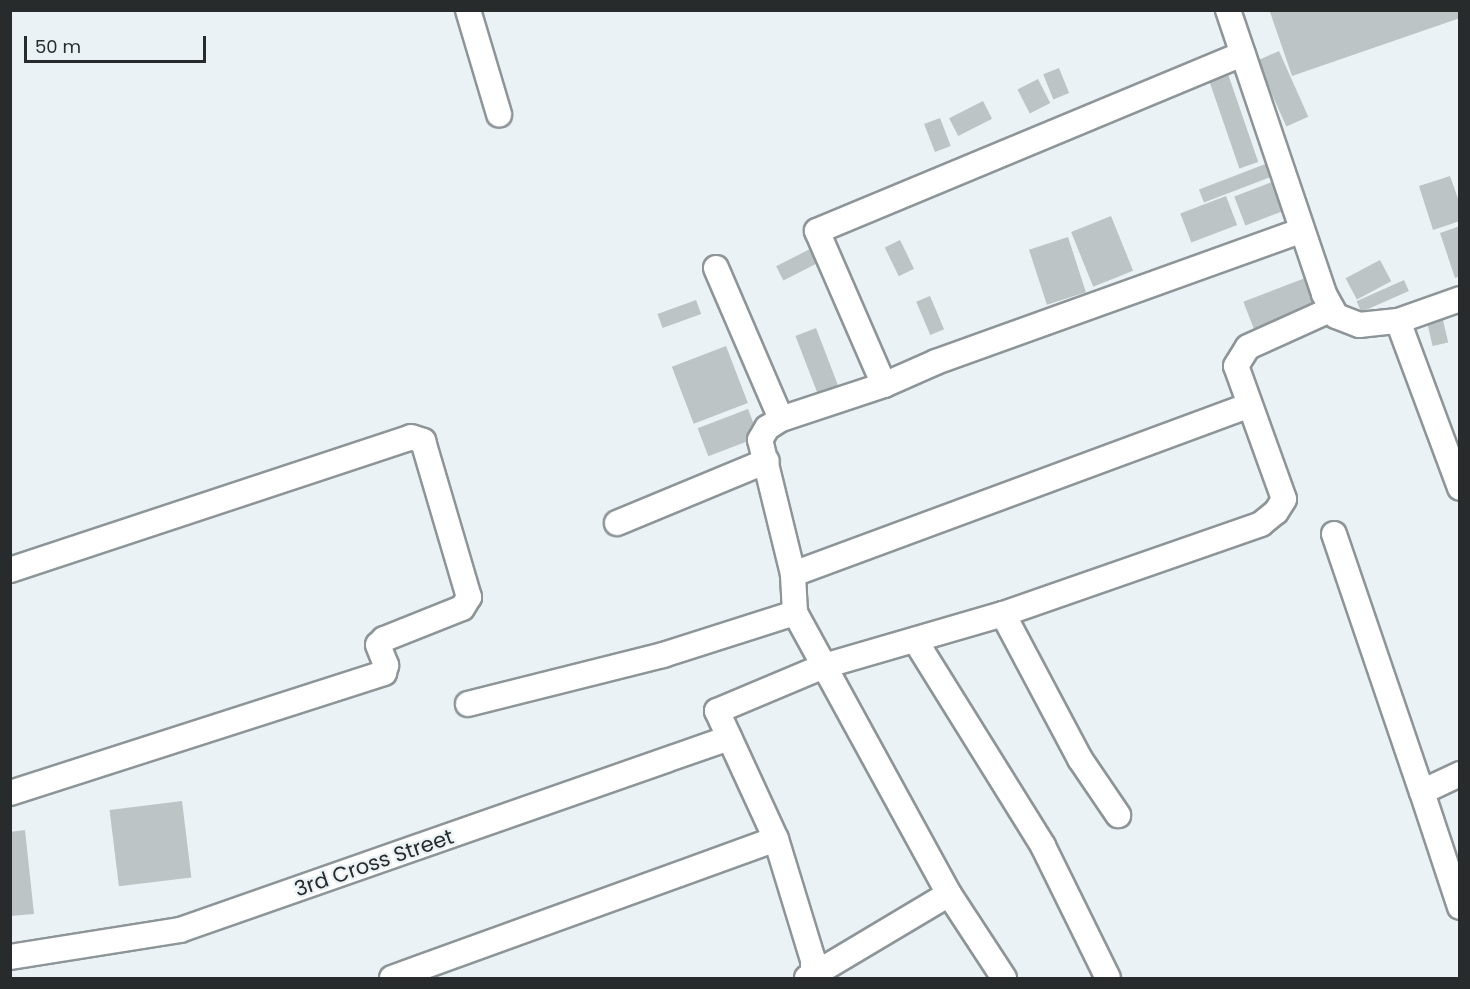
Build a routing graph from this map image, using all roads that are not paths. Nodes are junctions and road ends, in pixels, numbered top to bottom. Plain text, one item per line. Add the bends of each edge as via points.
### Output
1 (468, 10) edge
2 (1228, 10) edge
3 (1243, 54) junction
4 (499, 114) dead end
5 (1302, 230) junction
6 (716, 268) dead end
7 (1460, 300) edge
8 (1332, 309) junction
9 (1398, 321) junction
10 (884, 385) junction
11 (1247, 406) junction
12 (781, 418) junction
13 (767, 461) junction
14 (1460, 488) edge
15 (617, 523) dead end
16 (1334, 534) dead end
17 (10, 570) edge
18 (793, 574) junction
19 (795, 613) junction
20 (1003, 614) junction
21 (915, 640) junction
22 (824, 666) junction
23 (468, 704) dead end
24 (729, 738) junction
25 (1460, 774) edge
26 (1422, 792) junction
27 (10, 793) edge
28 (1118, 815) dead end
29 (777, 839) junction
30 (950, 894) junction
31 (1460, 907) edge
32 (10, 957) edge
33 (810, 977) edge
34 (392, 978) edge
35 (1004, 978) edge
36 (1108, 978) edge

1 - 4 street
2 - 3 street
3 - 5 street
3 - 10 street via 817,231
5 - 8 street
5 - 10 street via 936,362
6 - 12 street
7 - 9 street
8 - 9 street via 1336,316 1359,325
8 - 11 street via 1248,346 1236,366
9 - 14 street
10 - 12 street
11 - 18 street
11 - 20 street via 1284,499 1276,512 1261,524
12 - 13 street via 766,428 760,440
13 - 15 street
13 - 18 street
16 - 26 street
17 - 27 street via 411,437 423,441 469,597 462,608 384,639 378,645 386,665 384,673
18 - 19 street
19 - 22 street
19 - 23 street via 663,655
20 - 21 street
20 - 28 street via 1080,759
21 - 22 street
21 - 36 street via 1043,846
22 - 24 street via 717,711
22 - 30 street
24 - 29 street
24 - 32 street, 3rd Cross Street via 180,930
25 - 26 street
26 - 31 street
29 - 33 street via 813,960
29 - 34 street
30 - 33 street
30 - 35 street

